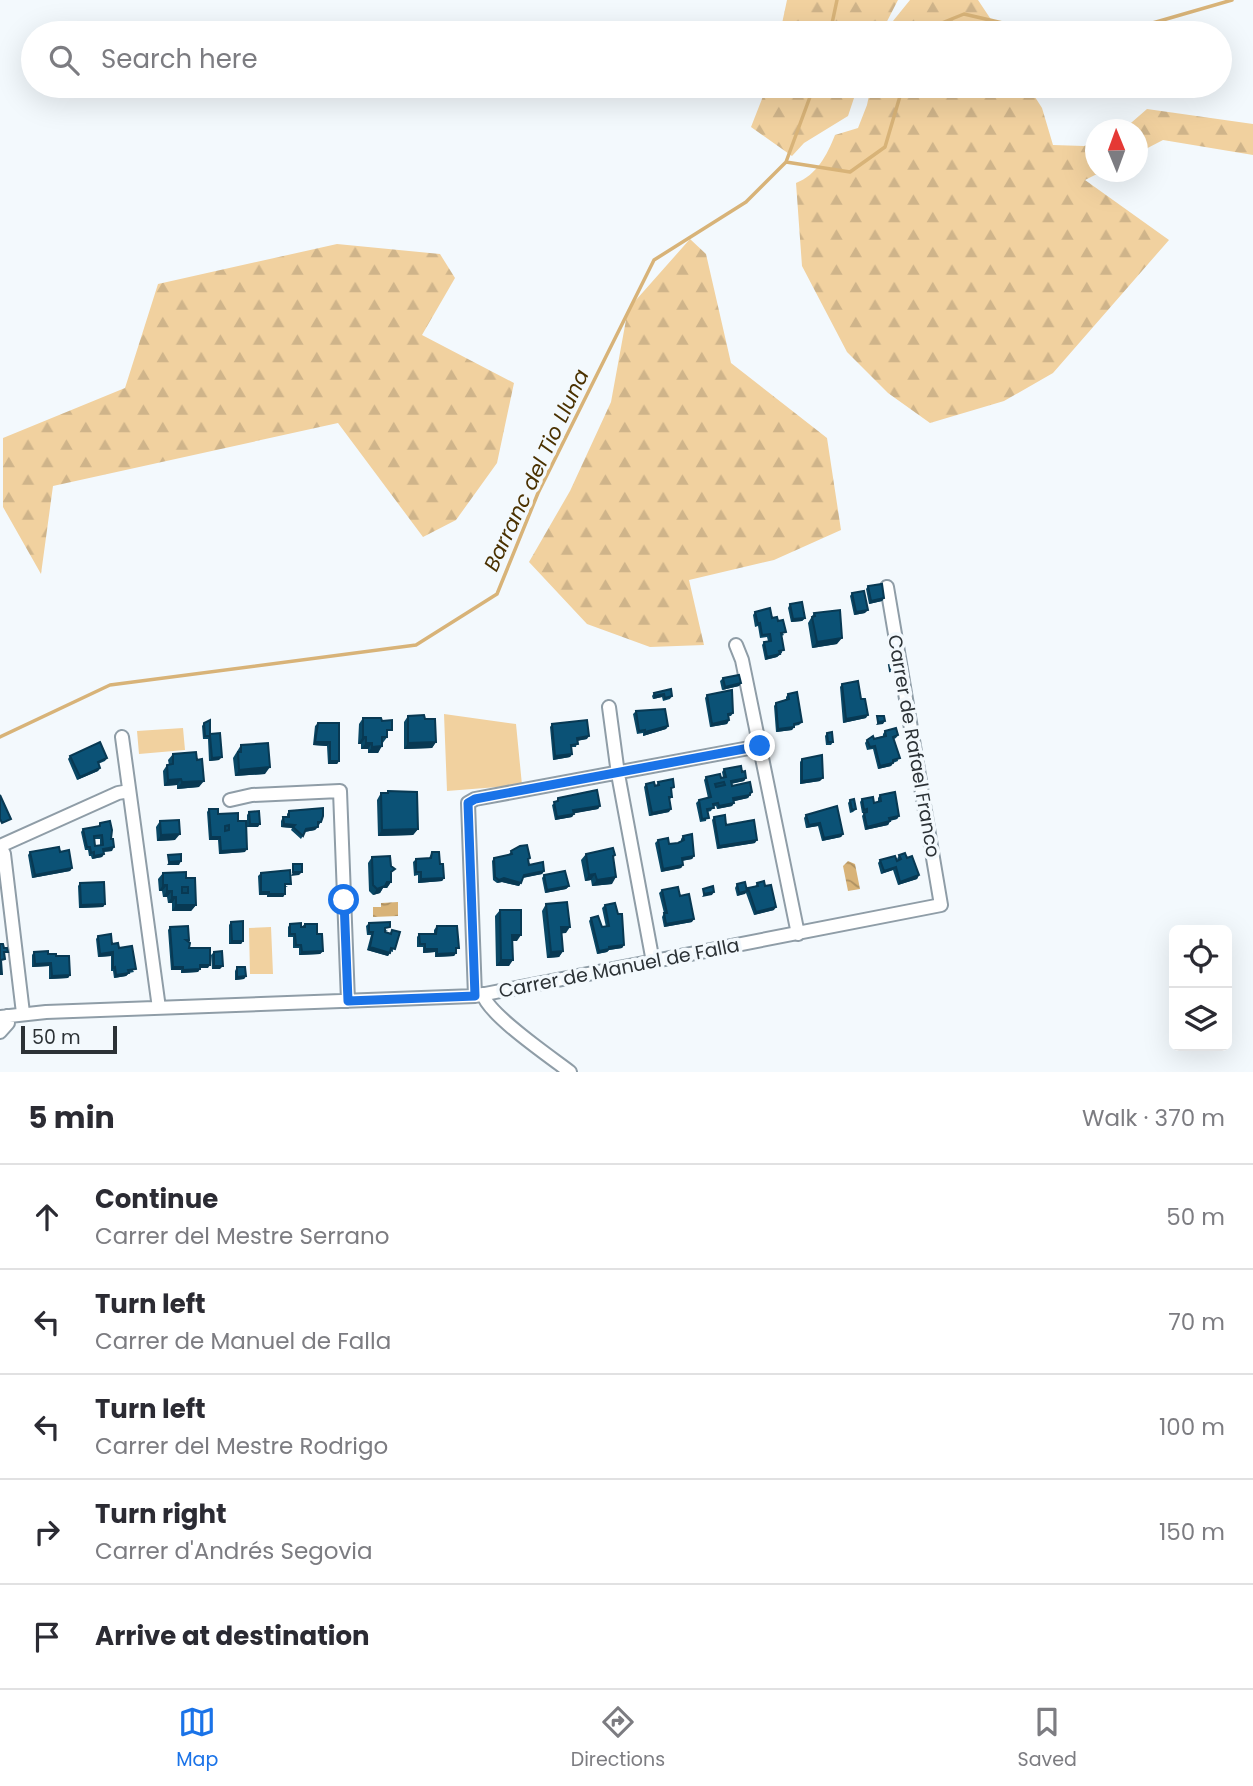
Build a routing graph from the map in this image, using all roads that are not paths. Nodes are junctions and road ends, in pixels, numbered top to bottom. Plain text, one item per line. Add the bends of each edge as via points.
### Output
1 (887, 587) dead end
2 (736, 645) dead end
3 (609, 707) dead end
4 (122, 737) dead end
5 (760, 746) junction
6 (618, 774) junction
7 (129, 791) junction
8 (230, 800) dead end
9 (0, 846) edge
10 (941, 905) joint
11 (798, 934) junction
12 (653, 962) junction
13 (479, 995) junction
14 (348, 1001) junction
15 (159, 1008) junction
16 (23, 1013) junction
17 (4, 1017) edge
18 (0, 1032) edge
19 (570, 1072) edge

1 - 10 street, Carrer de Rafael Franco
2 - 5 street
3 - 6 street
4 - 7 street
5 - 6 street
5 - 11 street
6 - 12 street
6 - 13 street via 468,803
7 - 9 street
7 - 15 street
8 - 14 street via 340,791
9 - 16 street
10 - 11 street, Carrer de Manuel de Falla
11 - 12 street, Carrer de Manuel de Falla
12 - 13 street, Carrer de Manuel de Falla
13 - 14 street, Carrer de Manuel de Falla
13 - 19 street
14 - 15 street, Carrer de Manuel de Falla
15 - 16 street, Carrer de Manuel de Falla
16 - 17 street, Carrer de Manuel de Falla
17 - 18 street via 8,1023

